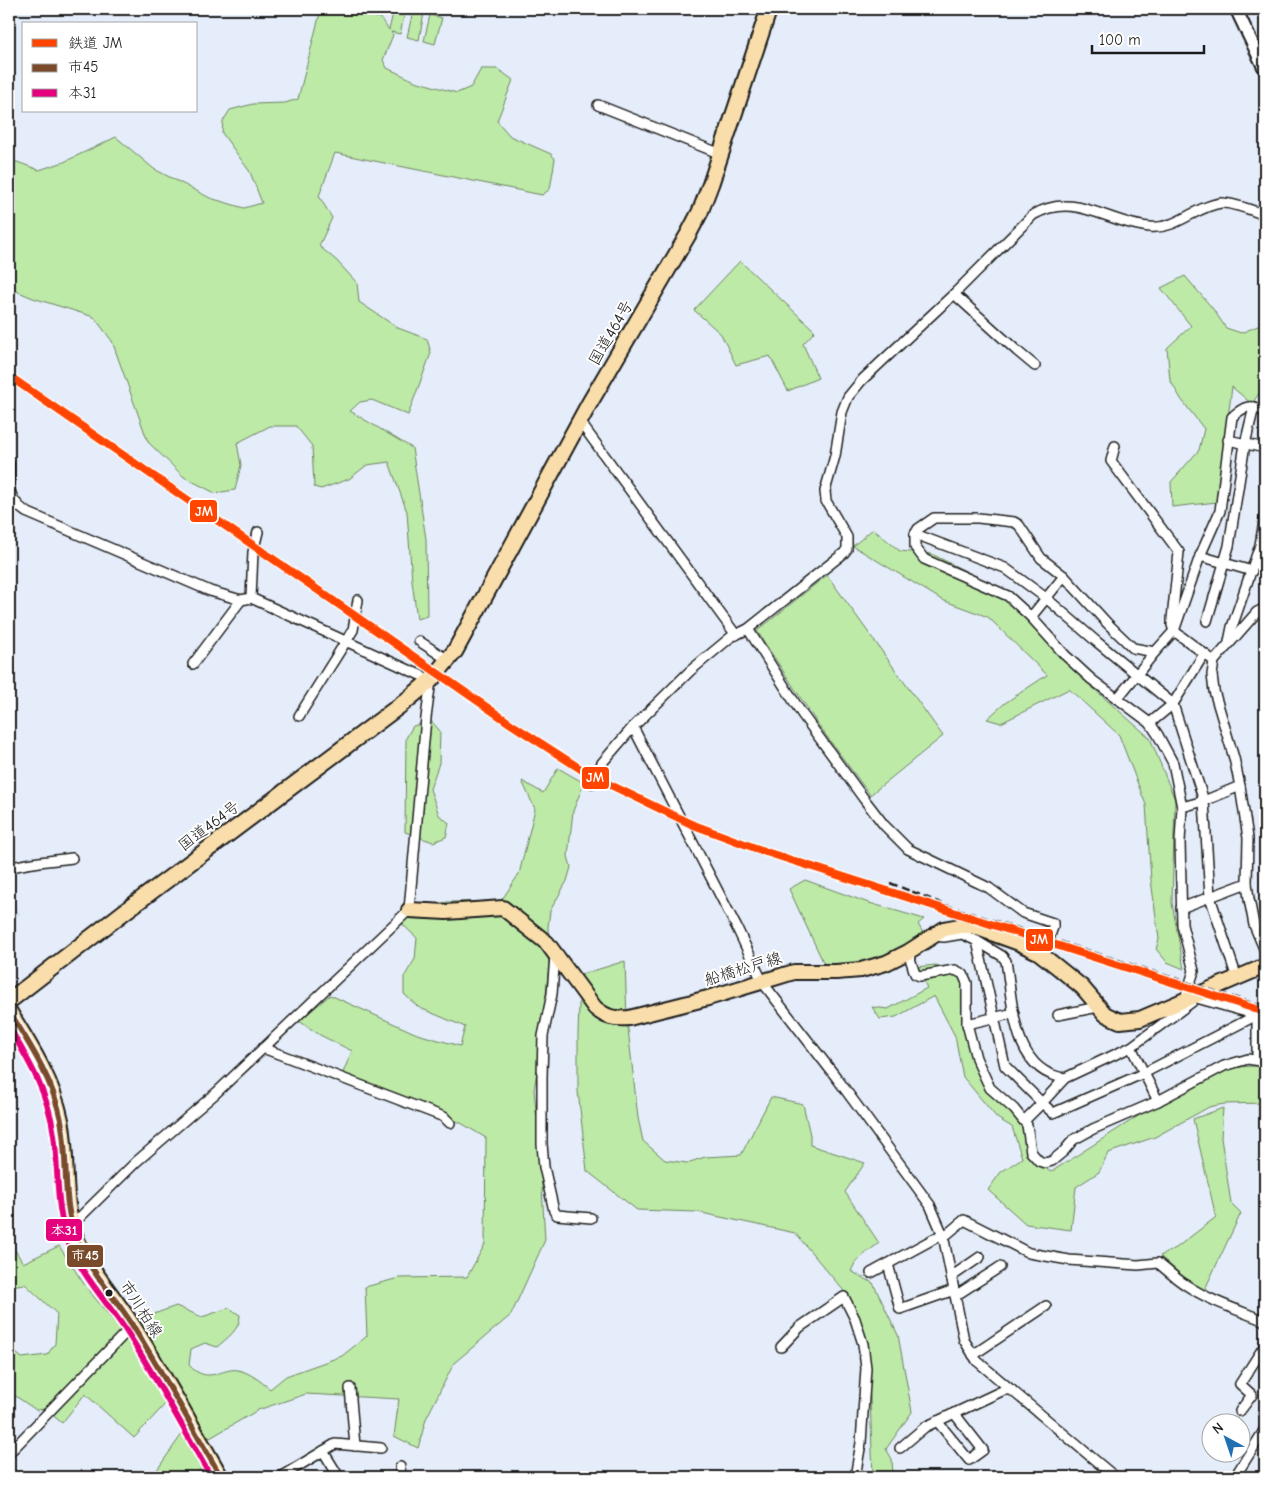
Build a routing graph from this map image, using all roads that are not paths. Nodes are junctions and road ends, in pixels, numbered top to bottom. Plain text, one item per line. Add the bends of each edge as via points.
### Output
1 (769, 9) edge
2 (1236, 9) edge
3 (1265, 70) edge
4 (598, 105) dead end
5 (721, 154) junction
6 (1265, 215) edge
7 (954, 294) junction
8 (1035, 366) dead end
9 (1254, 407) junction
10 (1265, 413) edge
11 (580, 422) junction
12 (1228, 440) junction
13 (1245, 444) junction
14 (1114, 446) dead end
15 (1265, 448) edge
16 (9, 464) edge
17 (9, 487) edge
18 (1265, 515) edge
19 (258, 532) dead end
20 (915, 534) junction
21 (1200, 556) junction
22 (1224, 562) junction
23 (1252, 570) junction
24 (1064, 576) junction
25 (251, 598) junction
26 (1046, 598) junction
27 (241, 600) junction
28 (358, 600) dead end
29 (1265, 608) edge
30 (1031, 617) junction
31 (1207, 621) dead end
32 (748, 629) junction
33 (1174, 630) junction
34 (736, 635) junction
35 (346, 640) junction
36 (419, 641) dead end
37 (1229, 643) junction
38 (1155, 652) junction
39 (1204, 654) junction
40 (448, 660) junction
41 (1214, 661) junction
42 (193, 664) dead end
43 (1137, 675) junction
44 (431, 680) junction
45 (1117, 699) junction
46 (1173, 704) junction
47 (299, 716) dead end
48 (1150, 723) junction
49 (633, 727) junction
50 (592, 783) dead end
51 (1240, 786) junction
52 (1204, 801) junction
53 (1182, 808) junction
54 (72, 858) dead end
55 (9, 868) edge
56 (1247, 883) junction
57 (1210, 897) junction
58 (1181, 908) junction
59 (409, 910) junction
60 (934, 936) junction
61 (977, 941) junction
62 (1265, 951) edge
63 (908, 952) junction
64 (555, 954) junction
65 (1056, 966) junction
66 (1265, 966) edge
67 (1237, 978) junction
68 (763, 983) junction
69 (1191, 998) junction
70 (9, 1001) edge
71 (1098, 1006) junction
72 (9, 1011) edge
73 (1014, 1014) junction
74 (1058, 1015) dead end
75 (1257, 1015) junction
76 (994, 1018) junction
77 (967, 1024) junction
78 (1131, 1047) junction
79 (263, 1048) junction
80 (1261, 1061) edge
81 (1144, 1073) junction
82 (1065, 1078) junction
83 (1158, 1101) junction
84 (1042, 1103) junction
85 (1024, 1121) junction
86 (450, 1123) dead end
87 (590, 1218) dead end
88 (72, 1225) junction
89 (943, 1235) junction
90 (980, 1257) dead end
91 (888, 1264) junction
92 (1000, 1266) dead end
93 (871, 1273) dead end
94 (951, 1277) junction
95 (954, 1293) junction
96 (1046, 1306) dead end
97 (1265, 1321) edge
98 (133, 1325) junction
99 (1265, 1345) edge
100 (781, 1347) dead end
101 (973, 1355) junction
102 (350, 1388) dead end
103 (1012, 1390) junction
104 (1240, 1412) dead end
105 (954, 1413) junction
106 (937, 1421) junction
107 (1265, 1429) edge
108 (355, 1446) junction
109 (381, 1448) dead end
110 (900, 1448) dead end
111 (323, 1451) junction
112 (9, 1452) edge
113 (400, 1467) dead end
114 (221, 1477) edge
115 (280, 1477) edge
116 (338, 1477) edge
117 (401, 1477) edge
118 (855, 1477) edge
119 (1115, 1477) edge
120 (1234, 1477) edge

1 - 5 highway, 国道464号
2 - 3 street
4 - 5 street
5 - 11 highway, 国道464号 via 689,233
6 - 7 street via 1220,203 1166,227 1152,228 1076,206 1056,205 1040,211 1023,224
7 - 8 street
7 - 32 street via 862,380 844,406 831,475 824,491 826,501 847,537 847,549
9 - 10 street
9 - 12 street via 1242,408 1232,418
9 - 13 street
11 - 34 street
11 - 40 highway, 国道464号
12 - 13 street
12 - 21 street via 1220,511
13 - 15 street
13 - 22 street
14 - 33 street via 1111,461 1179,552 1172,619
16 - 17 street
17 - 27 street via 17,506 26,512 210,591
18 - 23 street
19 - 25 street
20 - 24 street via 934,518 1014,522 1041,558
20 - 26 street via 1005,568
20 - 30 street via 915,547 924,559 1008,596
21 - 22 street
21 - 33 street
22 - 23 street
22 - 31 street
23 - 37 street
24 - 26 street
24 - 38 street via 1133,648
25 - 27 street
25 - 35 street
26 - 30 street
26 - 43 street
27 - 42 street
28 - 35 street via 353,630
29 - 37 street
30 - 45 street via 1065,655
32 - 34 street
32 - 65 street, bridge via 802,714 884,824 908,849 989,888 1024,913 1053,922 1046,947
33 - 38 street
33 - 39 street
34 - 49 street via 690,671
35 - 44 street
35 - 47 street
36 - 40 street
37 - 41 street
38 - 43 street
39 - 41 street
39 - 46 street
40 - 44 highway, 国道464号
41 - 51 street via 1214,691
43 - 45 street
43 - 46 street
44 - 59 street
44 - 70 highway, 国道464号
45 - 48 street
46 - 48 street
46 - 52 street
48 - 53 street via 1172,763
49 - 50 street via 602,763
49 - 68 street
51 - 52 street
51 - 56 street via 1248,838
52 - 53 street
52 - 57 street
53 - 58 street
54 - 55 street
56 - 57 street
56 - 62 street via 1254,925
57 - 58 street
57 - 67 street
58 - 69 street via 1194,971
59 - 64 main road, 船橋松戸線 via 446,912 503,908
59 - 79 street
60 - 61 street via 962,934
60 - 63 main road, 船橋松戸線
60 - 65 main road, 船橋松戸線 via 950,927 972,926 1038,952
61 - 73 street via 1006,961
61 - 76 street
63 - 68 main road, 船橋松戸線 via 861,970 794,972
63 - 77 street via 915,974 920,976 955,970 963,974 967,983
64 - 68 main road, 船橋松戸線 via 595,1008 617,1019
64 - 87 street via 552,994 543,1036 544,1167 557,1215
65 - 71 main road, 船橋松戸線
66 - 67 main road, 船橋松戸線
67 - 69 main road, 船橋松戸線
68 - 89 street via 930,1205
69 - 71 main road, 船橋松戸線 via 1131,1021 1111,1018
69 - 75 street
69 - 78 street
71 - 74 street
72 - 88 main road, 市川柏線 via 55,1098 61,1120
73 - 76 street
73 - 82 street via 1019,1036 1034,1064 1047,1074
75 - 80 street
75 - 81 street
76 - 77 street
76 - 84 street via 1005,1066
77 - 85 street via 976,1058 990,1088
78 - 81 street
78 - 82 street
79 - 86 street via 444,1117
79 - 88 street via 136,1162
80 - 83 street via 1248,1059 1224,1066
81 - 83 street
81 - 84 street via 1053,1113
82 - 84 street
83 - 85 street via 1073,1140 1052,1161 1045,1163 1031,1152
84 - 85 street
88 - 98 main road, 市川柏線 via 86,1258
89 - 91 street
89 - 94 street
89 - 97 street via 964,1220 1029,1253 1069,1260 1138,1265 1158,1263 1198,1293
90 - 94 street
91 - 93 street
91 - 95 street via 900,1309
92 - 95 street
94 - 95 street
95 - 101 street via 964,1340
96 - 101 street
98 - 112 street
98 - 114 main road, 市川柏線
99 - 104 street via 1240,1384 1252,1395
100 - 118 street via 800,1327 844,1297 856,1320 866,1368 861,1443
101 - 103 street
102 - 108 street
103 - 105 street via 1004,1390
103 - 119 street
105 - 106 street
105 - 106 street via 983,1450 969,1460
106 - 110 street
107 - 120 street
108 - 109 street
108 - 111 street via 335,1444
111 - 115 street
111 - 116 street
113 - 117 street

